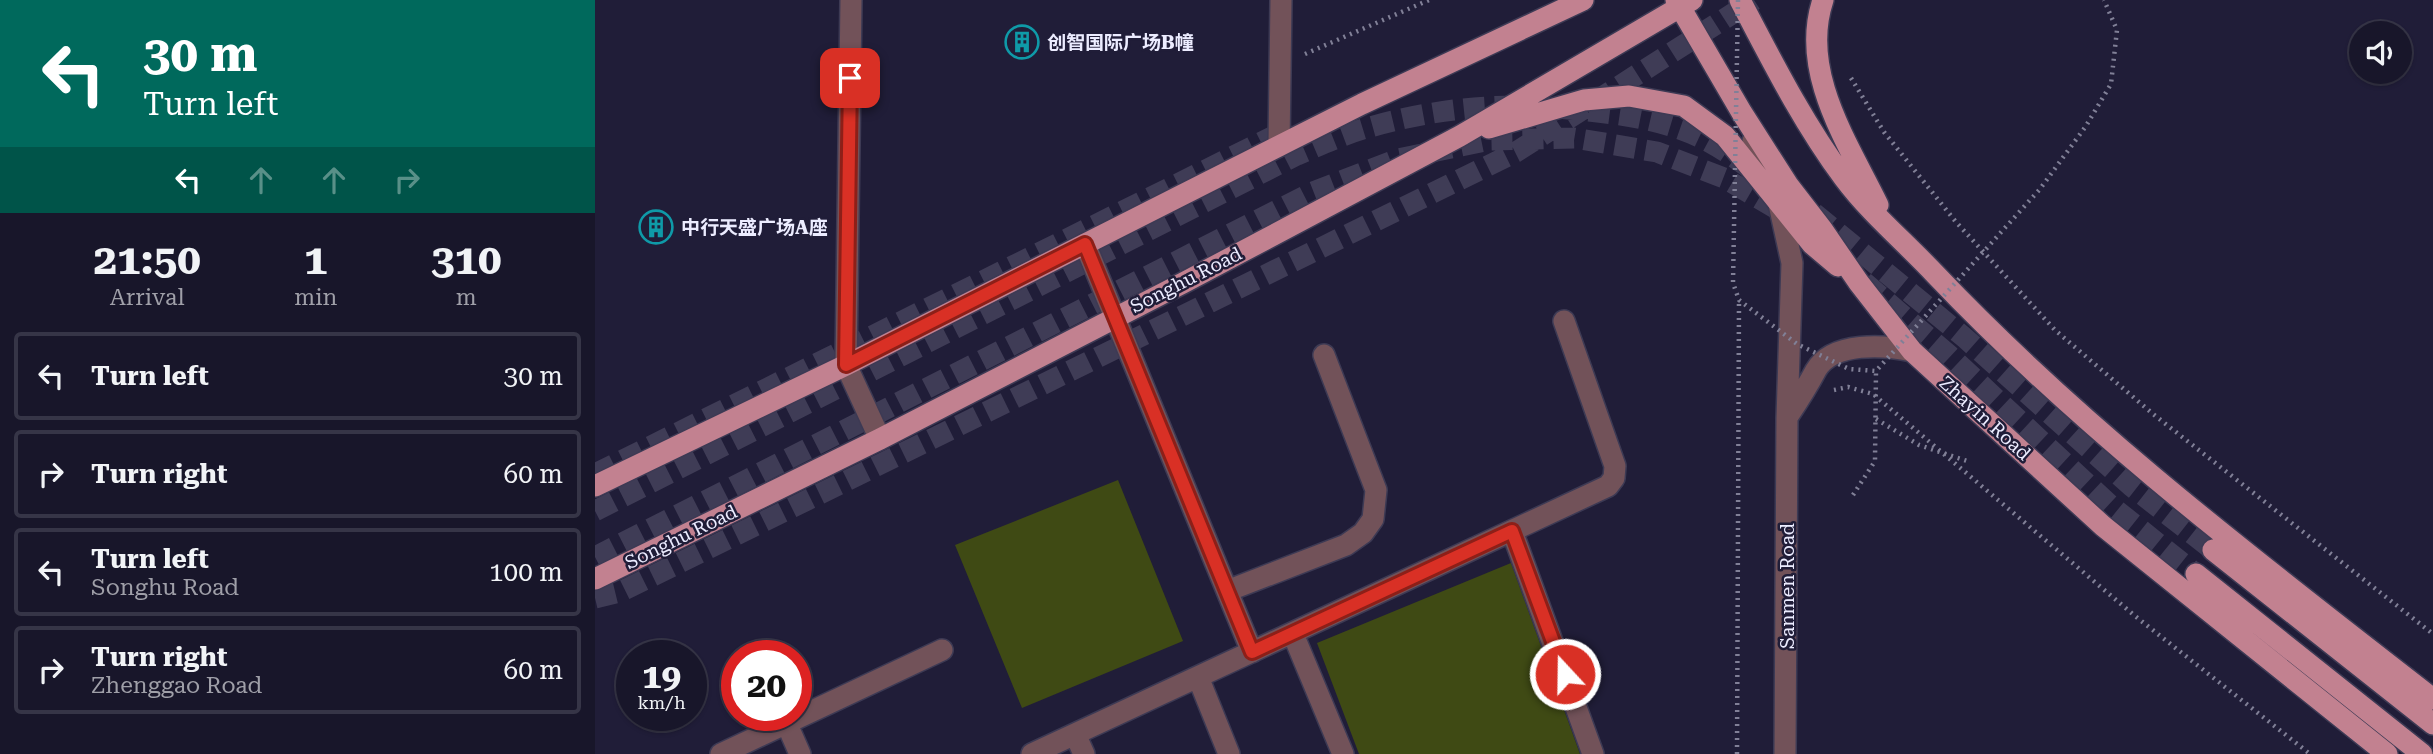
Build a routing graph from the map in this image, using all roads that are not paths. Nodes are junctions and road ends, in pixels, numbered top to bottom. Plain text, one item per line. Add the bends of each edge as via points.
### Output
1 (851, 0) edge
2 (1281, 0) edge
3 (1583, 0) edge
4 (1739, 0) edge
5 (1823, 0) edge
6 (1683, 2) edge
7 (1742, 113) junction
8 (1460, 136) junction
9 (1279, 146) junction
10 (1779, 204) junction
11 (1888, 226) junction
12 (1085, 244) junction
13 (1859, 283) junction
14 (1114, 317) junction
15 (1564, 321) dead end
16 (1912, 351) junction
17 (1324, 355) dead end
18 (846, 365) junction
19 (1787, 418) junction
20 (880, 439) junction
21 (595, 486) edge
22 (1512, 531) junction
23 (2213, 550) tunnel mouth
24 (2196, 574) tunnel mouth
25 (595, 579) edge
26 (1227, 591) junction
27 (1293, 634) junction
28 (942, 650) dead end
29 (1252, 652) junction
30 (1198, 677) junction
31 (2433, 699) edge
32 (812, 710) edge
33 (2433, 724) edge
34 (768, 731) edge
35 (790, 731) edge
36 (1076, 734) junction
37 (722, 754) edge
38 (800, 754) edge
39 (1032, 754) edge
40 (1084, 754) edge
41 (1229, 754) edge
42 (1343, 754) edge
43 (1593, 754) edge
44 (1785, 754) edge
45 (2387, 754) edge
46 (2422, 754) edge

1 - 18 street
2 - 9 street
3 - 9 main road
4 - 11 main road via 1793,101 1845,179
5 - 11 main road via 1815,36 1824,91
6 - 7 main road, Zhayin Road
6 - 8 main road, Songhu Road
7 - 10 street, Sanmen Road
7 - 13 main road, Zhayin Road
8 - 10 main road via 1584,100 1629,96 1684,107 1725,136
8 - 14 main road, Songhu Road
9 - 12 main road
10 - 13 main road via 1812,244
10 - 19 street, Sanmen Road via 1791,263
11 - 31 main road via 1980,323 2087,421
12 - 14 street
12 - 18 main road
13 - 16 main road, Zhayin Road
14 - 20 main road, Songhu Road
14 - 26 street
15 - 22 street via 1615,466 1614,478 1608,486
16 - 19 street via 1866,346 1833,354 1816,370
16 - 45 main road, Zhayin Road via 2103,526
17 - 26 street via 1376,490 1373,519 1346,545
18 - 20 street
18 - 21 main road
19 - 44 street, Sanmen Road
20 - 25 main road, Songhu Road
22 - 27 street
22 - 43 street
23 - 33 main road
24 - 46 main road
26 - 29 street
27 - 29 street
27 - 42 street
28 - 32 street
29 - 30 street
30 - 36 street
30 - 41 street
34 - 37 street
35 - 38 street
36 - 39 street
36 - 40 street

